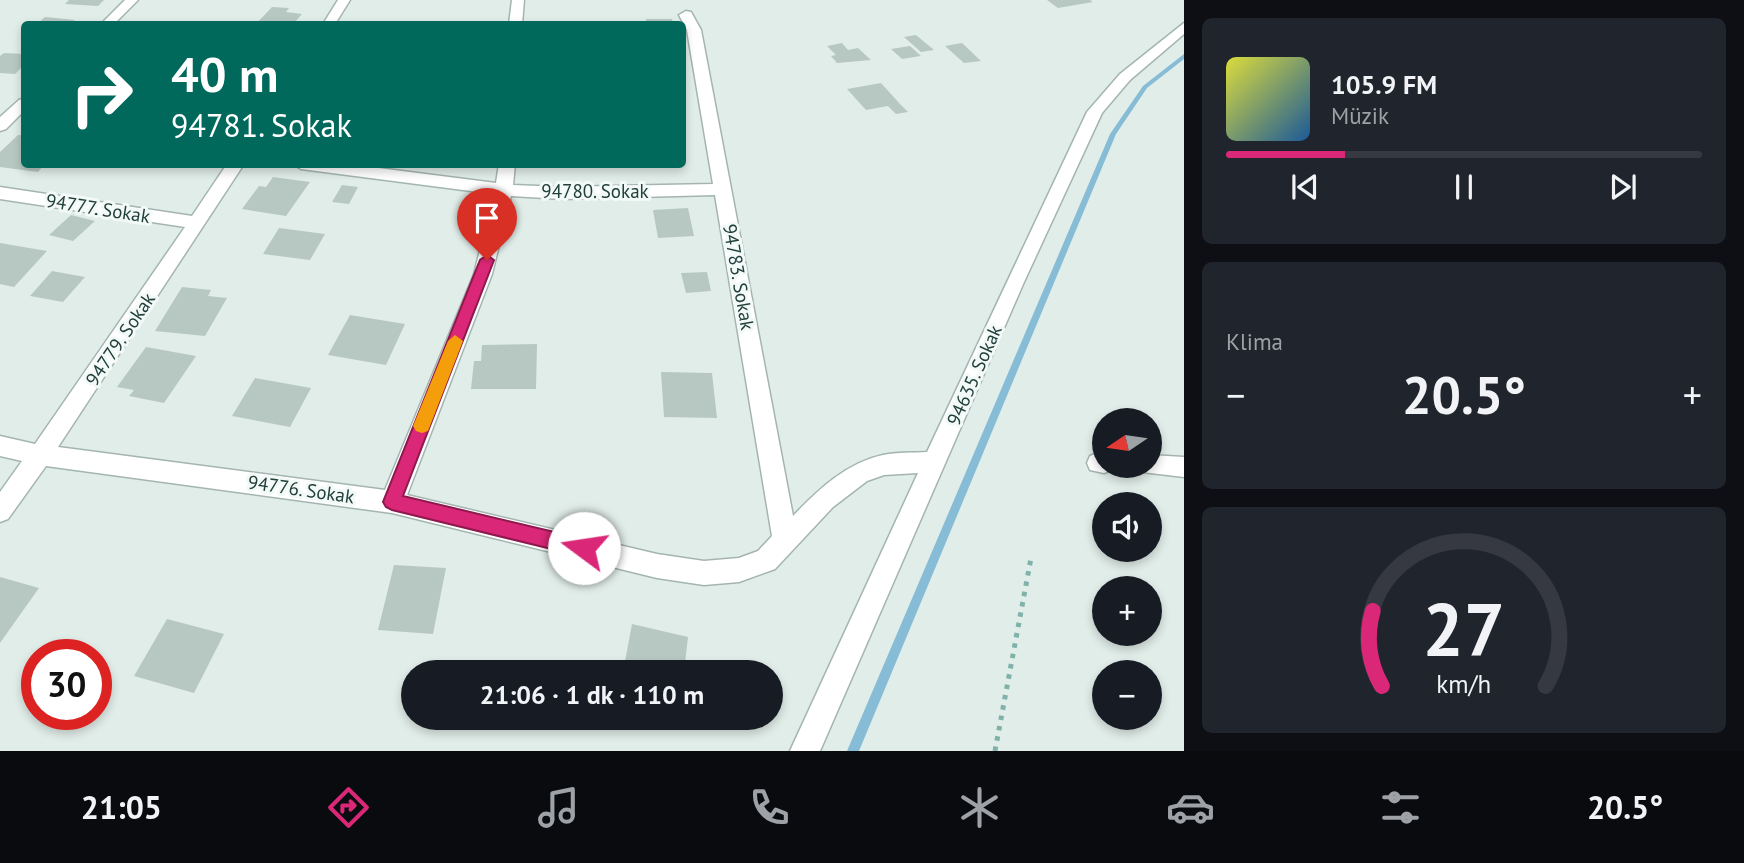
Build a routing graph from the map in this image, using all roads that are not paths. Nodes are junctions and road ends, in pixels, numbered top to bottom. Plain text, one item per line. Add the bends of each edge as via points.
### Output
1 (132, 0) edge
2 (344, 0) edge
3 (517, 0) edge
4 (686, 15) dead end
5 (110, 21) edge
6 (330, 21) edge
7 (516, 21) edge
8 (1184, 27) edge
9 (21, 106) edge
10 (0, 126) edge
11 (233, 168) edge
12 (332, 168) edge
13 (507, 168) edge
14 (723, 189) junction
15 (504, 190) junction
16 (0, 192) edge
17 (197, 223) junction
18 (0, 446) edge
19 (41, 455) junction
20 (936, 462) junction
21 (1162, 466) edge
22 (1184, 467) edge
23 (392, 502) junction
24 (0, 511) edge
25 (785, 541) junction
26 (805, 751) edge

1 - 5 street
2 - 6 street
3 - 7 street
4 - 14 street, 94783. Sokak via 694,30
8 - 20 street, 94635. Sokak via 1125,77 1095,112
9 - 10 street
11 - 17 street, 94779. Sokak
12 - 15 street, 94780. Sokak
13 - 15 street
14 - 15 street, 94780. Sokak
14 - 25 street, 94783. Sokak
15 - 23 street via 483,274
16 - 17 street, 94777. Sokak
17 - 19 street, 94779. Sokak
18 - 19 street, 94776. Sokak
19 - 23 street, 94776. Sokak
19 - 24 street, 94779. Sokak
20 - 25 street, 94776. Sokak via 884,465 859,474 825,499
20 - 26 street, 94635. Sokak
21 - 22 street
23 - 25 street, 94776. Sokak via 657,566 704,573 739,570 766,561

